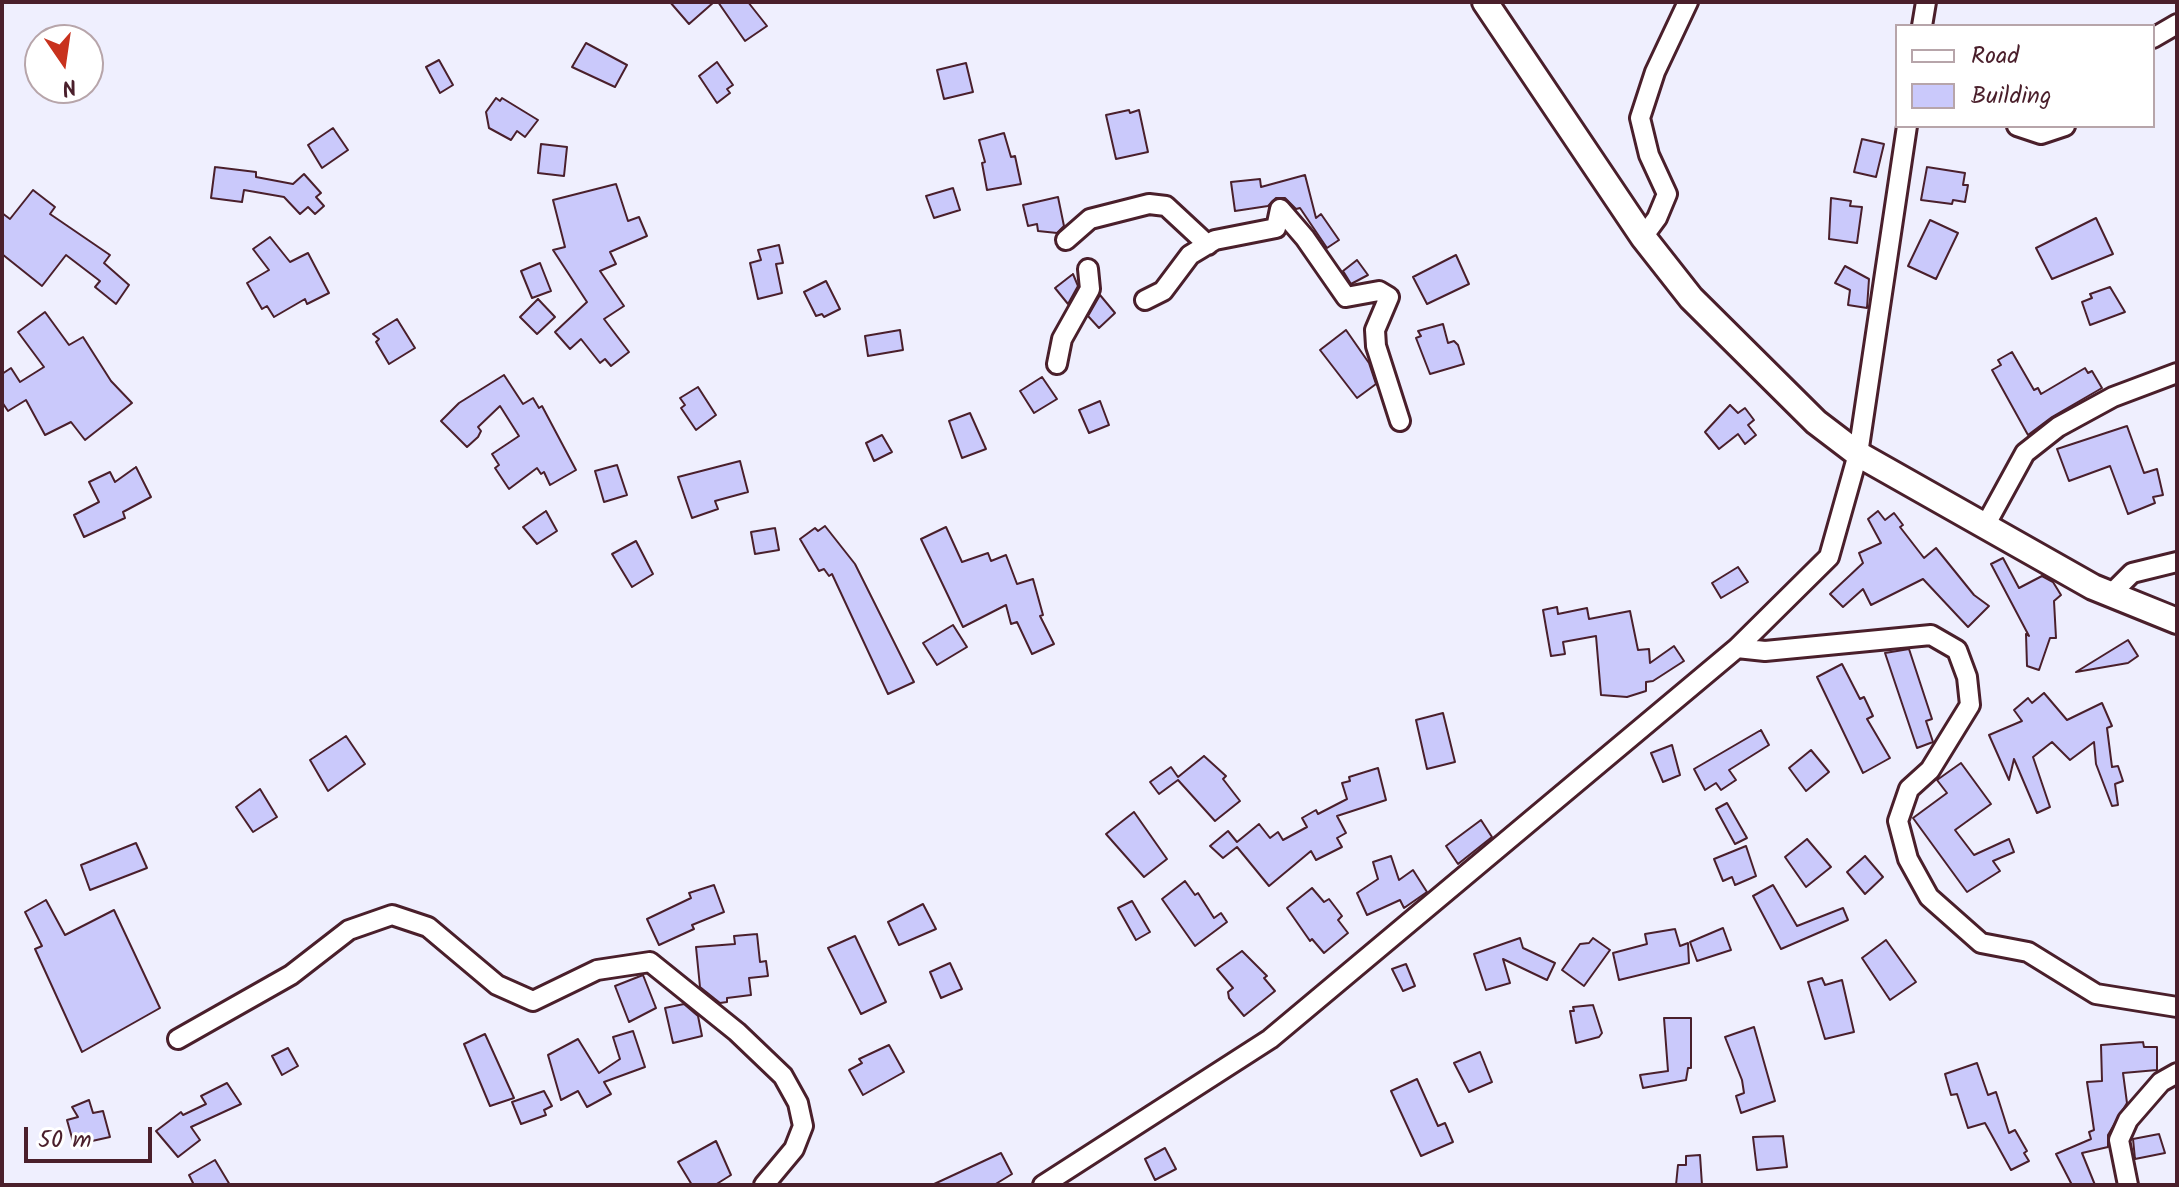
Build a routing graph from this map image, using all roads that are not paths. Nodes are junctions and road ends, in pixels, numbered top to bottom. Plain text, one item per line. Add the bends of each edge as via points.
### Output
1 (1485, 2) edge
2 (1688, 2) edge
3 (1926, 2) edge
4 (1922, 24) edge
5 (2177, 24) edge
6 (2155, 37) edge
7 (1907, 128) edge
8 (2023, 128) edge
9 (2059, 128) edge
10 (1643, 237) junction
11 (1066, 240) dead end
12 (1208, 245) junction
13 (1088, 269) dead end
14 (1145, 300) dead end
15 (1057, 364) dead end
16 (2177, 373) edge
17 (1400, 421) dead end
18 (1858, 454) junction
19 (1985, 526) junction
20 (2177, 562) edge
21 (2112, 593) junction
22 (2177, 621) edge
23 (1737, 648) junction
24 (2177, 1007) edge
25 (178, 1039) dead end
26 (2177, 1073) edge
27 (764, 1185) edge
28 (1043, 1185) edge
29 (2128, 1185) edge

1 - 10 street
2 - 10 street via 1640,118 1667,194
3 - 4 street
5 - 6 street
7 - 18 street
8 - 9 street via 2041,134
10 - 18 street via 1691,298 1816,422
11 - 12 street via 1090,219 1149,204 1166,206
12 - 14 street via 1190,255 1163,291
12 - 17 street via 1295,228 1346,297 1379,291 1389,297 1375,338
13 - 15 street via 1090,289 1062,339
16 - 19 street via 2113,397 2058,427 2025,453
18 - 19 street
18 - 23 street via 1829,557
19 - 21 street
20 - 21 street via 2132,573
21 - 22 street
23 - 24 street via 1765,651 1931,635 1957,650 1970,705 1930,770 1909,789 1898,821 1908,859 1929,897 1981,943 2028,952 2096,994
23 - 28 street via 1270,1039
25 - 27 street via 291,975 349,930 392,915 428,927 497,985 533,1001 597,970 650,962 737,1032 783,1076 798,1103 803,1126 794,1149
26 - 29 street via 2161,1082 2128,1120 2119,1140

